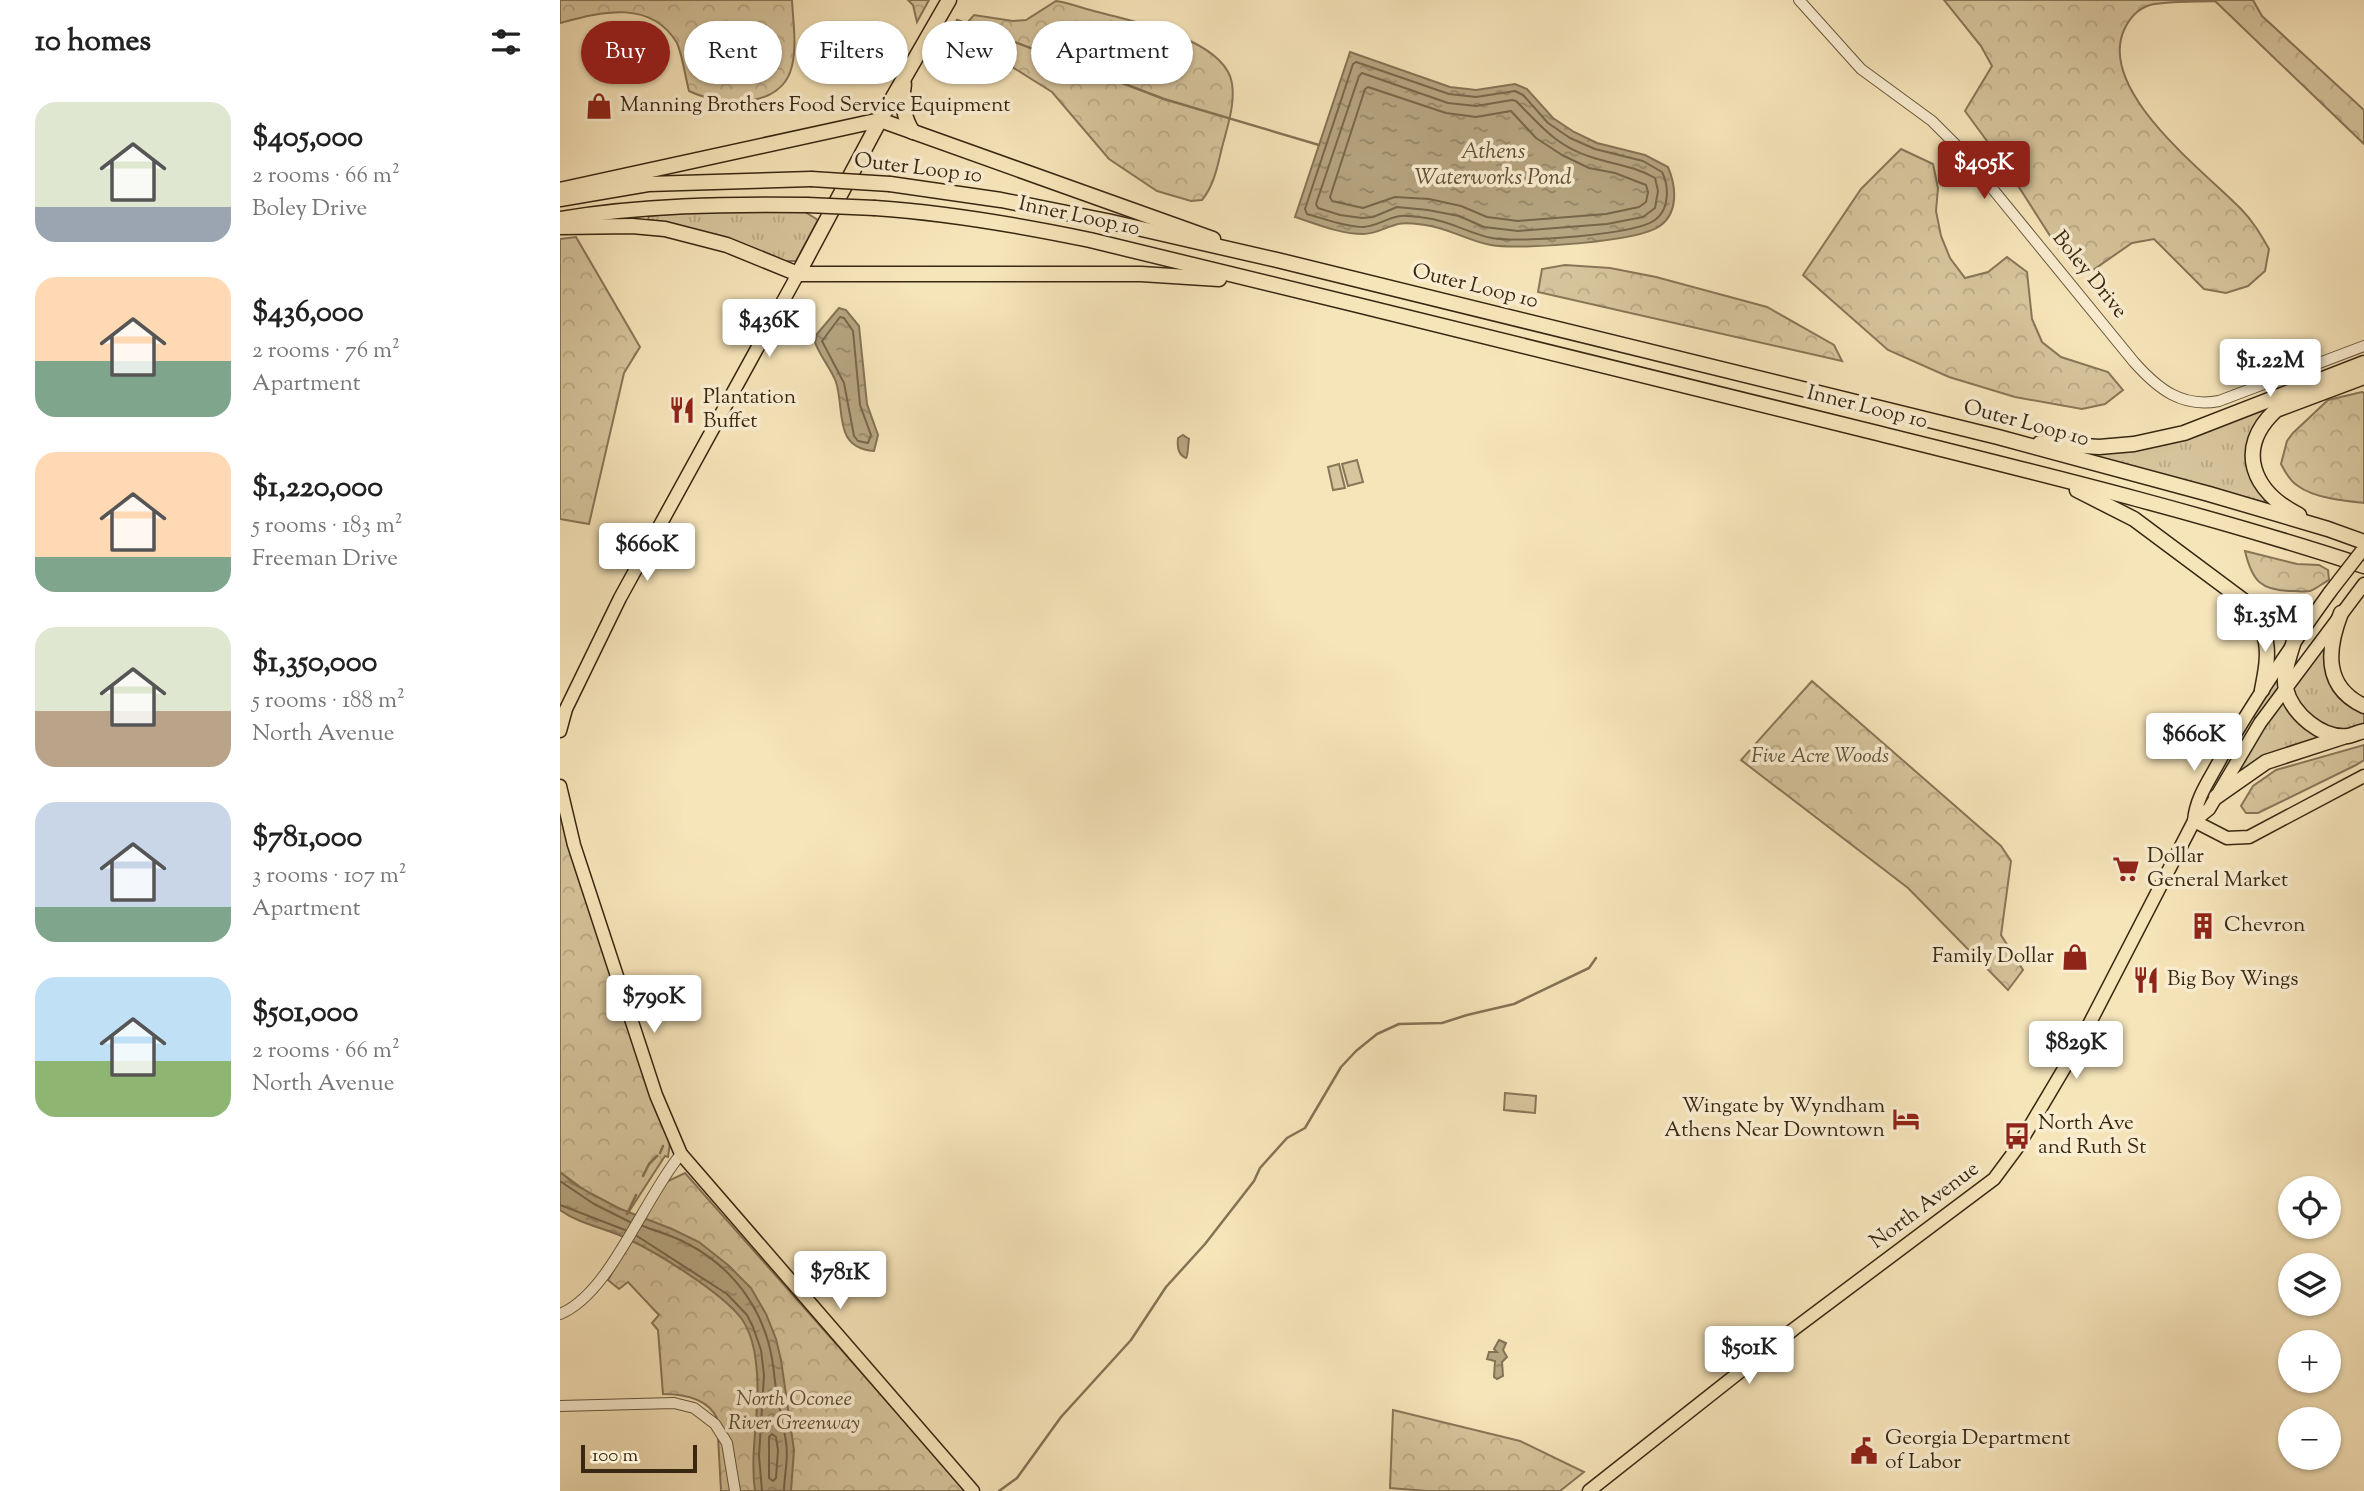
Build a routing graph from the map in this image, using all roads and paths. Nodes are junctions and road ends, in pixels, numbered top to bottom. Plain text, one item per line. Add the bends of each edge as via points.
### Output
1 (948, 0) edge
2 (1799, 0) edge
3 (908, 74) edge
4 (902, 84) edge
5 (904, 84) edge
6 (880, 120) junction
7 (913, 132) junction
8 (560, 190) edge
9 (560, 200) edge
10 (560, 219) edge
11 (560, 227) edge
12 (1277, 260) junction
13 (798, 274) junction
14 (1292, 290) junction
15 (2364, 346) edge
16 (2364, 363) edge
17 (2364, 377) edge
18 (1998, 437) junction
19 (2000, 463) junction
20 (2328, 529) junction
21 (2363, 552) edge
22 (2364, 584) edge
23 (2345, 609) junction
24 (2294, 641) junction
25 (2285, 686) junction
26 (2262, 690) junction
27 (2364, 706) edge
28 (560, 731) edge
29 (2364, 731) edge
30 (2347, 736) junction
31 (2364, 776) edge
32 (560, 786) edge
33 (2216, 797) junction
34 (2194, 821) junction
35 (681, 1154) junction
36 (666, 1172) junction
37 (696, 1172) junction
38 (560, 1314) edge
39 (560, 1406) edge
40 (1606, 1476) junction
41 (735, 1491) edge
42 (973, 1491) edge
43 (1589, 1491) edge
44 (1605, 1491) edge

1 - 3 highway
2 - 15 street, Boley Drive via 1861,69 1946,133 2134,362 2172,396 2197,403 2219,401
4 - 6 highway
5 - 7 highway via 903,108
6 - 7 highway
6 - 8 highway
6 - 13 highway
7 - 12 highway
9 - 12 highway, Outer Loop 10, bridge via 648,184 811,179 890,184 1001,200
10 - 14 highway, Inner Loop 10, bridge via 730,204 932,212 1090,240
11 - 13 highway via 665,229 727,245
12 - 18 highway, Outer Loop 10
13 - 14 highway via 1152,274
13 - 28 main road via 620,598 566,709
14 - 19 highway, Inner Loop 10
16 - 18 highway via 2184,433 2134,444 2082,447
17 - 20 highway via 2276,410 2255,443 2255,467 2267,494
18 - 20 highway, Outer Loop 10
19 - 21 highway, Inner Loop 10 via 2201,516
19 - 26 highway via 2090,496 2134,519 2236,594 2265,635 2269,657
20 - 21 highway, Outer Loop 10
21 - 24 main road, North Avenue, bridge
22 - 23 main road, North Avenue
23 - 25 main road, North Avenue
23 - 27 highway via 2331,642 2333,672 2341,689
24 - 25 highway
24 - 26 main road, North Avenue
25 - 30 highway via 2308,722
25 - 33 main road, North Avenue
26 - 34 main road, North Avenue via 2196,804
29 - 30 highway
30 - 33 highway via 2266,762
31 - 34 main road via 2249,837 2227,838
32 - 35 main road via 574,845 656,1095
33 - 34 main road, North Avenue
34 - 40 main road, North Avenue via 2081,1040 2017,1149 1994,1179
35 - 36 street
35 - 37 main road
36 - 37 street via 682,1168
36 - 38 street via 606,1273 586,1298
37 - 42 main road
39 - 41 street via 674,1403 694,1408 715,1424 727,1443
40 - 43 main road, North Avenue
40 - 44 main road

